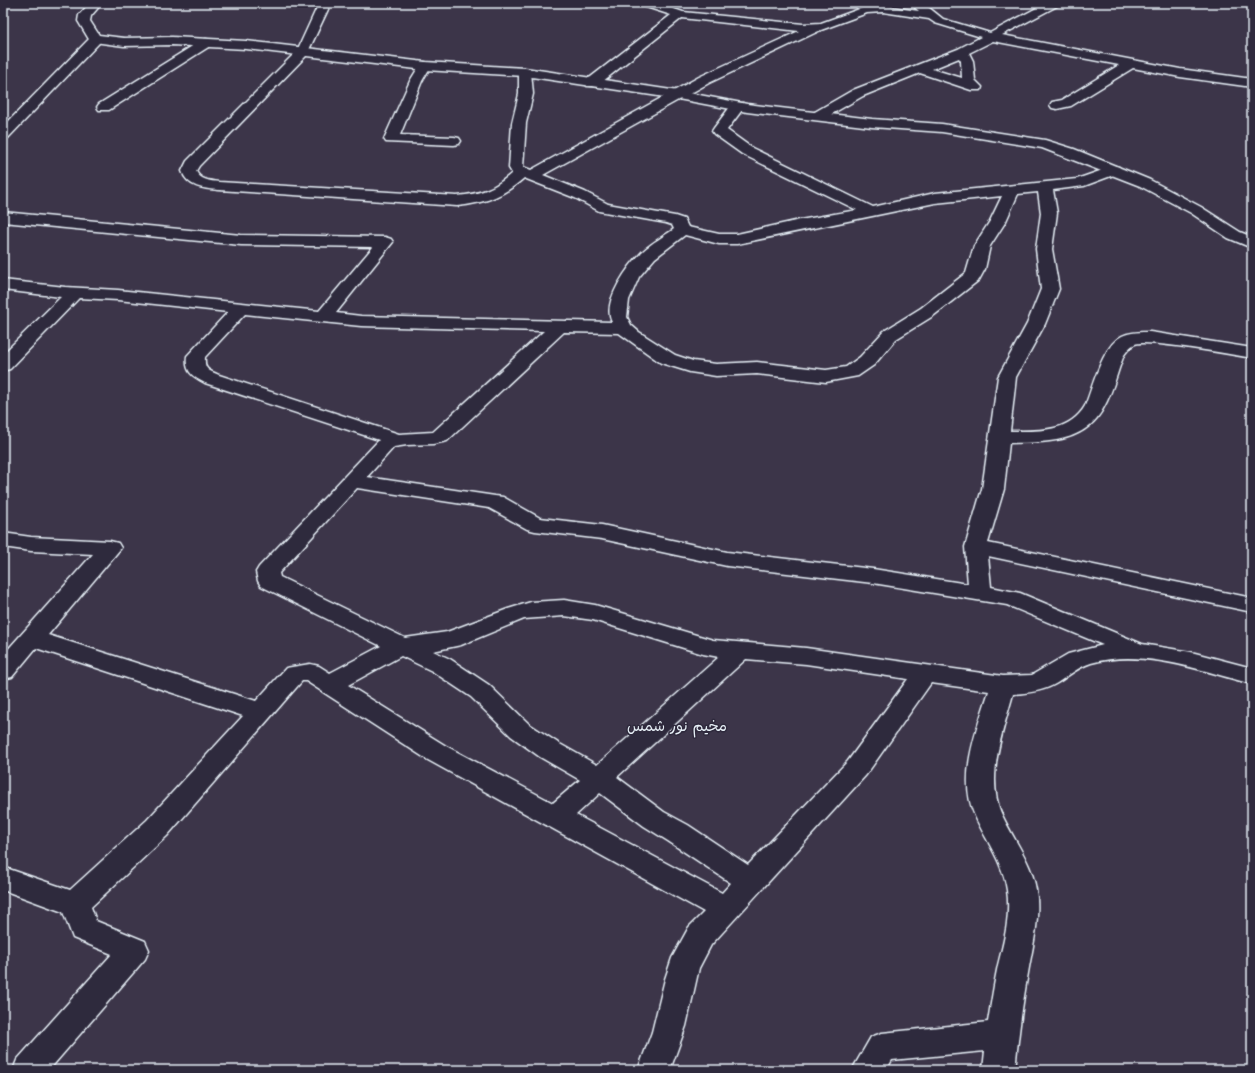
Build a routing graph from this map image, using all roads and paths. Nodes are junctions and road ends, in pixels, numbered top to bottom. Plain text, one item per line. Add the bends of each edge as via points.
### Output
1 (96, 3) edge
2 (325, 3) edge
3 (644, 3) edge
4 (916, 3) edge
5 (1055, 3) edge
6 (679, 15) junction
7 (932, 16) junction
8 (817, 27) junction
9 (992, 36) junction
10 (96, 39) junction
11 (206, 44) junction
12 (962, 52) junction
13 (302, 53) junction
14 (1130, 64) junction
15 (425, 66) junction
16 (920, 69) junction
17 (525, 72) junction
18 (592, 83) junction
19 (1252, 83) edge
20 (678, 95) junction
21 (738, 106) junction
22 (1057, 106) dead end
23 (104, 107) dead end
24 (818, 116) junction
25 (3, 135) edge
26 (454, 141) dead end
27 (1114, 170) junction
28 (526, 174) junction
29 (1045, 186) junction
30 (1012, 190) junction
31 (872, 212) junction
32 (3, 217) edge
33 (682, 230) junction
34 (1252, 242) edge
35 (3, 285) edge
36 (75, 292) junction
37 (241, 308) junction
38 (324, 317) junction
39 (560, 326) junction
40 (624, 328) junction
41 (1252, 353) edge
42 (3, 365) edge
43 (1000, 437) junction
44 (395, 439) junction
45 (351, 481) junction
46 (3, 540) edge
47 (976, 547) junction
48 (980, 593) junction
49 (1252, 605) edge
50 (31, 638) junction
51 (400, 646) junction
52 (741, 650) junction
53 (1142, 651) junction
54 (3, 671) edge
55 (924, 675) junction
56 (1252, 676) edge
57 (330, 684) junction
58 (1003, 685) junction
59 (260, 712) junction
60 (599, 778) junction
61 (556, 817) junction
62 (3, 878) edge
63 (751, 881) junction
64 (75, 904) junction
65 (725, 909) junction
66 (1002, 1036) junction
67 (30, 1070) edge
68 (654, 1070) edge
69 (868, 1070) edge
70 (999, 1070) edge

1 - 10 street via 85,15 84,20
2 - 13 street
3 - 6 street
4 - 7 street
5 - 9 street
6 - 8 street
6 - 18 street
7 - 8 street via 883,9 865,10
7 - 9 street via 944,24
8 - 20 street via 704,80
9 - 12 street
9 - 14 street
10 - 11 street
10 - 25 street
11 - 13 street via 268,47
11 - 23 street
12 - 16 street
12 - 16 street via 967,61 969,82 976,87
13 - 15 street
13 - 28 street via 192,164 188,171 192,178 219,186 457,201 492,194
14 - 19 street
14 - 22 street
15 - 17 street
15 - 26 street via 391,139
16 - 24 street via 858,93
17 - 18 street
17 - 28 street via 526,94 519,123 516,168
18 - 20 street
20 - 21 street
20 - 28 street
21 - 24 street
21 - 31 street via 719,131 747,151
24 - 27 street via 942,128 1045,144
27 - 29 street via 1079,182
27 - 34 street via 1176,199 1234,235
28 - 33 street via 610,210 678,222
29 - 30 street
29 - 43 street via 1049,213 1044,249 1050,289 1036,324 1007,377
30 - 31 street via 935,198
30 - 40 street via 998,221 982,246 973,276 926,312 890,335 867,361 852,372 814,375 757,368 716,370 690,366 668,359
31 - 33 street via 800,225 738,240 719,239
32 - 38 street via 241,240 385,242
33 - 40 street via 649,255 631,276 618,310 620,323
35 - 36 street
36 - 37 street
36 - 42 street
37 - 38 street
37 - 44 street via 196,356 195,365 200,373
38 - 39 street via 393,322
39 - 40 street
39 - 44 street via 440,437 429,440
41 - 43 street via 1153,338 1128,340 1118,348 1092,412 1080,425 1044,435
43 - 47 street via 994,489
44 - 45 street via 387,443
45 - 48 street via 495,502 535,524 602,532 727,559 873,576
45 - 51 street via 267,572 269,581
46 - 50 street via 110,548
47 - 48 street
47 - 49 street
48 - 53 street via 1012,598
50 - 54 street
50 - 59 street
51 - 52 street via 452,639 531,610 564,608 595,613 712,648
51 - 57 street
51 - 60 street via 458,676 480,691 520,730 549,750
52 - 55 street via 806,656
52 - 60 street
53 - 56 street
53 - 58 street via 1087,656 1035,684
55 - 58 street
55 - 63 street via 856,768
57 - 59 street via 310,672 295,674
57 - 61 street via 437,753
58 - 66 street via 987,743 982,779 986,810 1016,868 1023,905
59 - 64 street via 157,828
60 - 61 street
60 - 63 street via 654,819
61 - 65 street
62 - 64 street
63 - 65 street
64 - 67 street via 84,929 134,950
65 - 68 street via 689,952 682,970 669,1028
66 - 69 street via 882,1047
66 - 70 street

